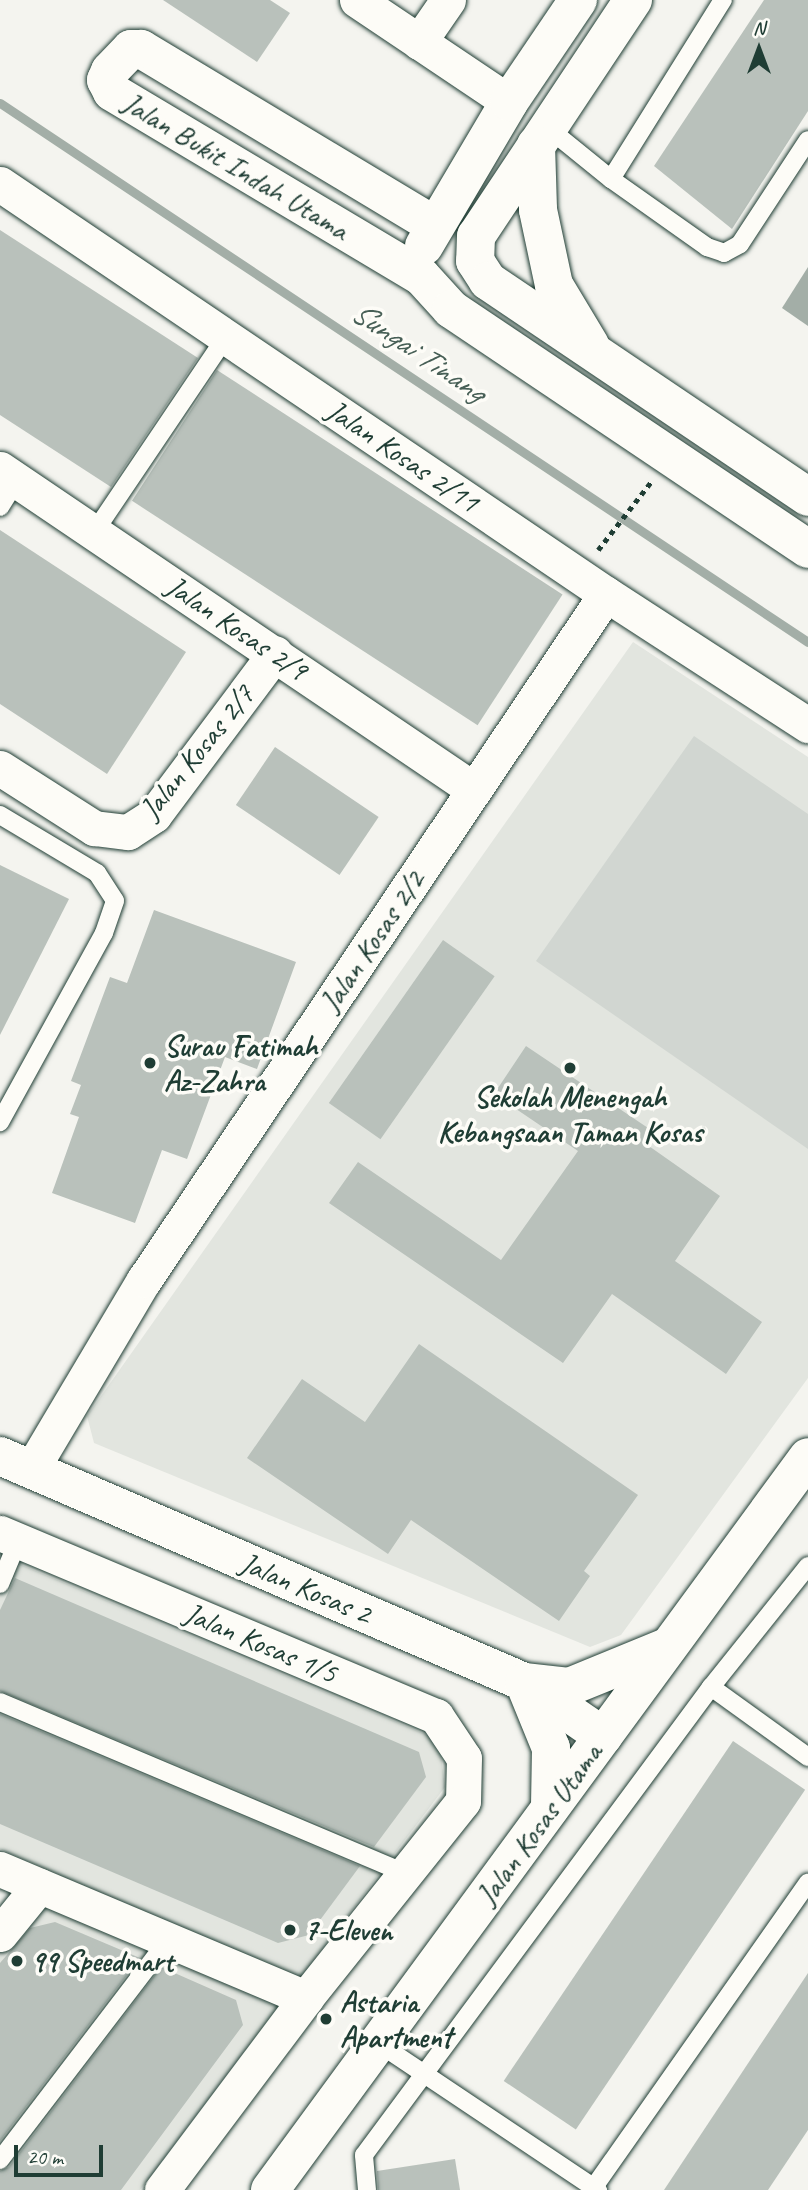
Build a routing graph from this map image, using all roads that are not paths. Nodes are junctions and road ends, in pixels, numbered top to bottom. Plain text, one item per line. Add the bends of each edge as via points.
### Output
1 (357, 0) edge
2 (449, 0) edge
3 (578, 0) edge
4 (633, 0) edge
5 (723, 0) edge
6 (419, 42) junction
7 (509, 102) junction
8 (542, 137) junction
9 (808, 140) edge
10 (611, 179) junction
11 (0, 184) edge
12 (434, 225) junction
13 (421, 276) junction
14 (225, 338) junction
15 (597, 357) junction
16 (6, 485) edge
17 (808, 497) edge
18 (93, 534) junction
19 (808, 549) edge
20 (606, 594) junction
21 (275, 653) junction
22 (808, 725) edge
23 (0, 768) edge
24 (473, 789) junction
25 (0, 815) edge
26 (0, 1122) edge
27 (808, 1457) edge
28 (16, 1463) edge
29 (9, 1537) edge
30 (808, 1566) edge
31 (0, 1584) edge
32 (668, 1647) junction
33 (524, 1682) junction
34 (711, 1687) junction
35 (0, 1702) edge
36 (603, 1736) junction
37 (808, 1757) edge
38 (550, 1808) junction
39 (0, 1869) edge
40 (408, 1874) junction
41 (808, 1883) edge
42 (39, 1886) junction
43 (0, 1934) edge
44 (168, 1940) junction
45 (306, 1998) junction
46 (378, 2043) junction
47 (424, 2074) junction
48 (0, 2160) edge
49 (596, 2189) edge
50 (162, 2190) edge
51 (270, 2190) edge
52 (367, 2190) edge

1 - 6 street
2 - 6 street
3 - 7 street
4 - 8 street
5 - 10 lane
6 - 7 street
7 - 12 street
8 - 10 lane
8 - 15 street via 538,210 554,285
8 - 15 street via 476,236 475,261 488,281
9 - 10 lane via 740,244 724,253 707,247
11 - 14 street, Jalan Kosas 2/11
12 - 13 street via 423,249
12 - 13 street, Jalan Bukit Indah Utama via 142,49 131,49 110,71 106,80 112,92
13 - 19 street, Jalan Bukit Indah Utama via 451,309
14 - 18 lane
14 - 20 street, Jalan Kosas 2/11
15 - 17 street
16 - 18 street, Jalan Kosas 2/9
18 - 21 street, Jalan Kosas 2/9
20 - 22 street, Jalan Kosas 2/11
20 - 24 street, Jalan Kosas 2/2
21 - 23 street, Jalan Kosas 2/7 via 154,815 128,832 94,828
21 - 24 street, Jalan Kosas 2/9
24 - 28 street, Jalan Kosas 2/2
25 - 26 lane via 97,873 115,901 104,933
27 - 32 street, Jalan Kosas Utama
28 - 33 street, Jalan Kosas 2
29 - 31 lane
29 - 40 street, Jalan Kosas 1/5 via 436,1716 464,1758 463,1801
30 - 34 lane
32 - 33 street via 569,1687
32 - 36 street, Jalan Kosas Utama
33 - 36 street, Jalan Kosas 2
33 - 38 street via 551,1748
34 - 37 lane
34 - 47 lane
35 - 40 lane
36 - 38 street, Jalan Kosas Utama
38 - 46 street, Jalan Kosas Utama
39 - 42 street
40 - 45 street
41 - 49 lane
42 - 43 street
42 - 44 street
44 - 45 street
44 - 48 lane
45 - 50 street
46 - 47 lane
46 - 51 street, Jalan Kosas Utama
47 - 49 lane
47 - 52 lane via 364,2155

